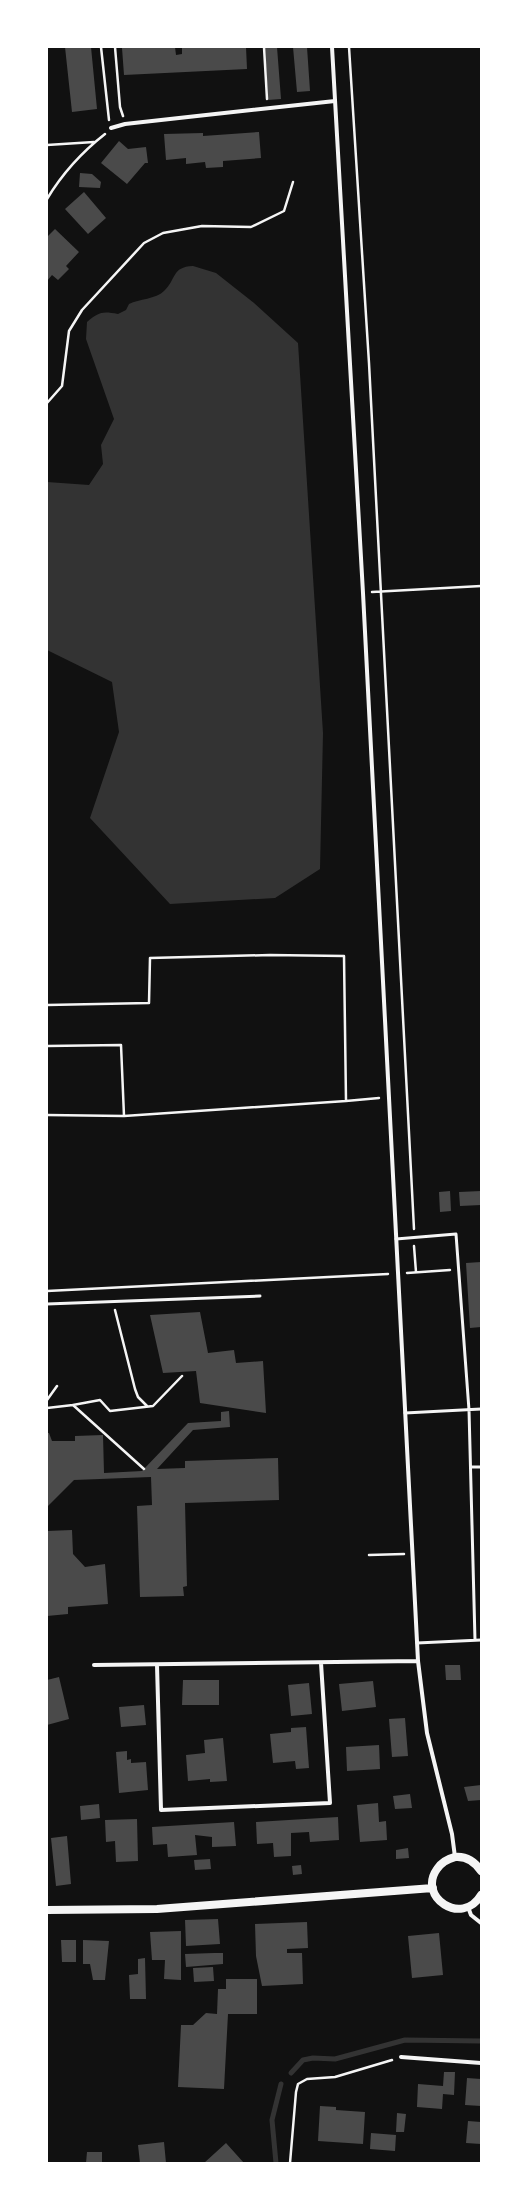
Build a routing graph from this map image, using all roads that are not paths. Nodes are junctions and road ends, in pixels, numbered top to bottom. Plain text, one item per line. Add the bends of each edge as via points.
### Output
1 (332, 47) edge
2 (335, 101) junction
3 (111, 128) road end
4 (396, 1239) junction
5 (260, 1296) dead end
6 (47, 1304) edge
7 (481, 1409) edge
8 (470, 1410) junction
9 (405, 1413) junction
10 (471, 1467) junction
11 (481, 1467) edge
12 (475, 1640) junction
13 (481, 1640) edge
14 (417, 1643) junction
15 (418, 1661) junction
16 (321, 1663) junction
17 (94, 1665) dead end
18 (157, 1665) junction
19 (455, 1857) junction
20 (481, 1871) edge
21 (433, 1888) junction
22 (481, 1895) edge
23 (468, 1907) junction
24 (47, 1910) edge
25 (481, 1922) edge
26 (401, 2057) road end
27 (481, 2062) edge

1 - 2 street
2 - 3 street via 126,124
2 - 4 street
4 - 8 lane via 456,1234
4 - 9 street
5 - 6 lane
7 - 8 lane
8 - 9 lane
8 - 10 lane
9 - 14 street
10 - 11 lane
10 - 12 lane
12 - 13 lane
12 - 14 lane
14 - 15 street
15 - 16 street
15 - 19 street via 427,1733 452,1834
16 - 18 street
16 - 18 street via 330,1803 161,1810
17 - 18 street
19 - 20 main road via 470,1860
19 - 21 main road via 440,1865 435,1872
21 - 23 main road via 436,1897 446,1906 459,1909
21 - 24 main road via 157,1909
22 - 23 main road
23 - 25 street via 471,1915
26 - 27 street

